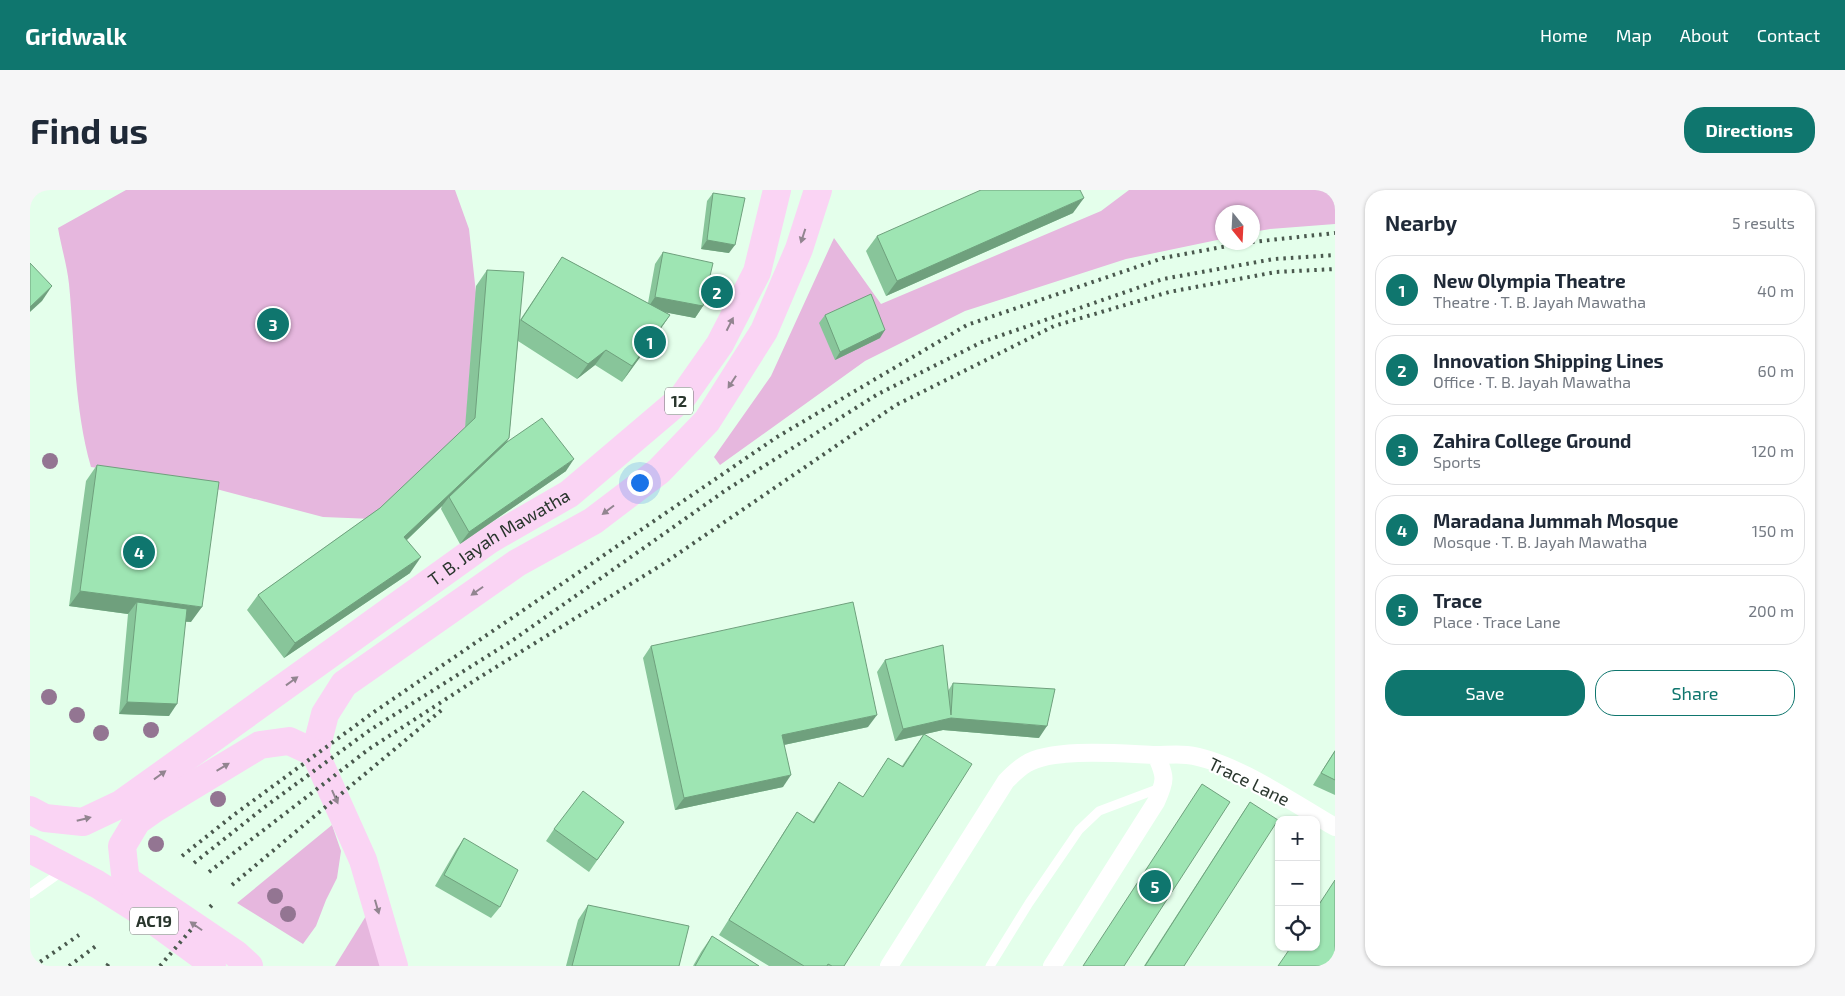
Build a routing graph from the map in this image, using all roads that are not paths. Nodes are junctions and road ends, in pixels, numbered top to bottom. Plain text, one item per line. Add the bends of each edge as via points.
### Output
1 (778, 190) edge
2 (818, 190) edge
3 (632, 440) junction
4 (659, 471) junction
5 (315, 752) junction
6 (1156, 755) junction
7 (1163, 787) junction
8 (129, 812) junction
9 (38, 814) edge
10 (1335, 827) edge
11 (30, 849) edge
12 (66, 868) junction
13 (30, 894) edge
14 (227, 962) edge
15 (394, 966) edge
16 (889, 966) edge
17 (990, 966) edge
18 (1052, 966) edge

3 -> 1 main road, T. B. Jayah Mawatha / 12 via 682,398 720,344 757,272
2 -> 4 main road, T. B. Jayah Mawatha via 799,249 764,330 707,421
3 - 4 main road
8 -> 3 main road, T. B. Jayah Mawatha / 12 via 490,540 569,494
4 -> 5 main road, T. B. Jayah Mawatha via 593,520 517,563 344,684 324,714
8 -> 5 main road via 260,745 289,741
5 -> 15 main road via 363,860
6 - 7 street via 1164,774
6 - 10 street, Trace Lane via 1188,755 1220,764 1264,785
6 - 16 street, Trace Lane via 1082,753 1053,755 1028,763 1006,781
7 - 17 lane via 1099,811 1079,830
7 - 18 street
9 -> 8 main road via 83,822
14 -> 8 main road via 183,917 128,881 122,846
11 - 12 main road, AC19
12 - 13 lane
12 - 14 main road, AC19

